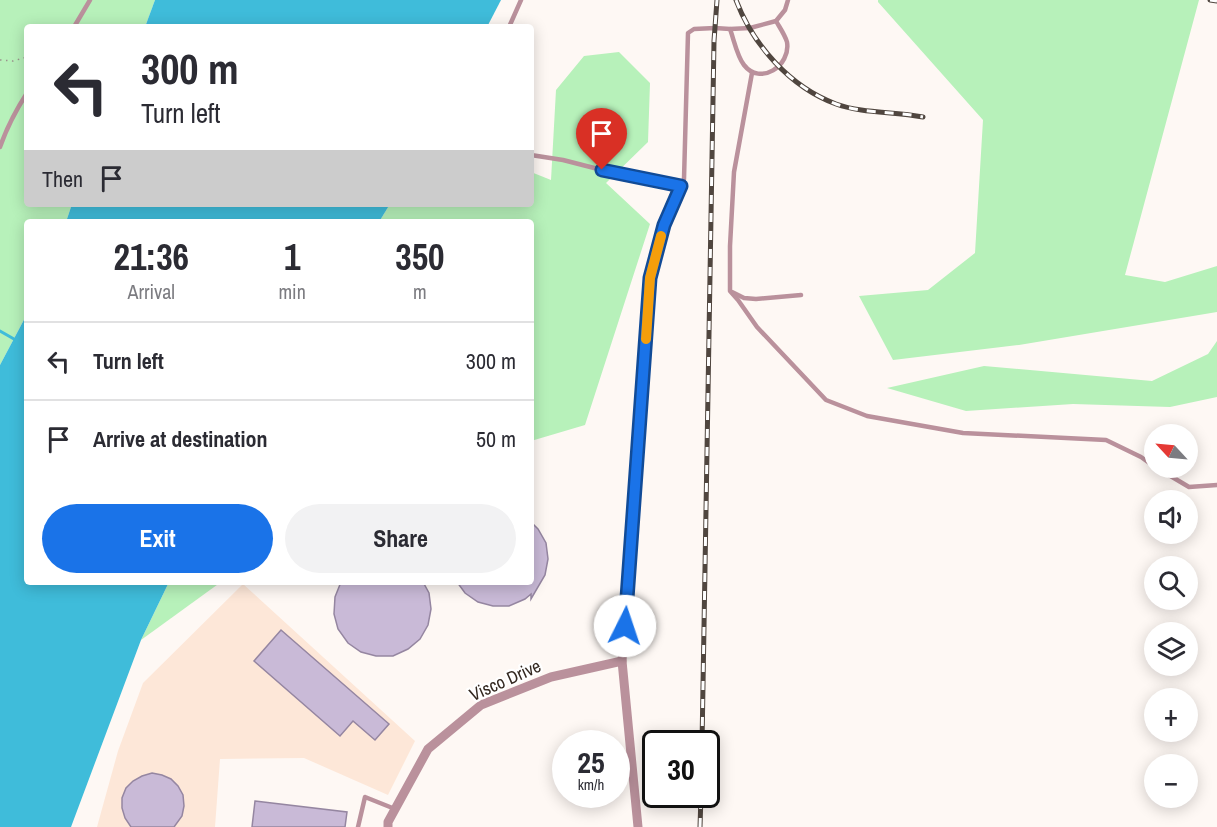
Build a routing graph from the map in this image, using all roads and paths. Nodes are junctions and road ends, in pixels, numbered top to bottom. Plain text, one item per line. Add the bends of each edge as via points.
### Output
1 (90, 0) edge
2 (521, 0) edge
3 (788, 0) edge
4 (776, 21) junction
5 (76, 24) edge
6 (510, 24) edge
7 (730, 30) junction
8 (24, 58) edge
9 (0, 60) edge
10 (752, 73) junction
11 (24, 98) edge
12 (0, 147) edge
13 (534, 155) edge
14 (681, 186) junction
15 (730, 291) junction
16 (801, 295) dead end
17 (1144, 460) edge
18 (1172, 478) edge
19 (1217, 485) edge
20 (626, 609) joint
21 (622, 661) junction
22 (396, 809) junction
23 (358, 827) edge
24 (388, 827) edge
25 (638, 827) edge

1 - 5 lane
2 - 6 lane
3 - 4 lane
4 - 7 lane
4 - 10 lane via 787,44 784,60 773,71
7 - 10 lane via 743,64
7 - 14 lane via 694,29 688,33
8 - 9 path via 13,62
10 - 15 lane via 734,172
11 - 12 lane
13 - 14 lane
14 - 20 lane via 664,225 650,278
15 - 16 lane via 756,299
15 - 17 lane via 757,327 826,400 867,416 963,433 1106,440
18 - 19 lane via 1189,487
20 - 21 street
21 - 22 street, Visco Drive via 551,677 481,705 428,749
21 - 25 street
22 - 23 lane via 365,797
22 - 24 street, Visco Drive

